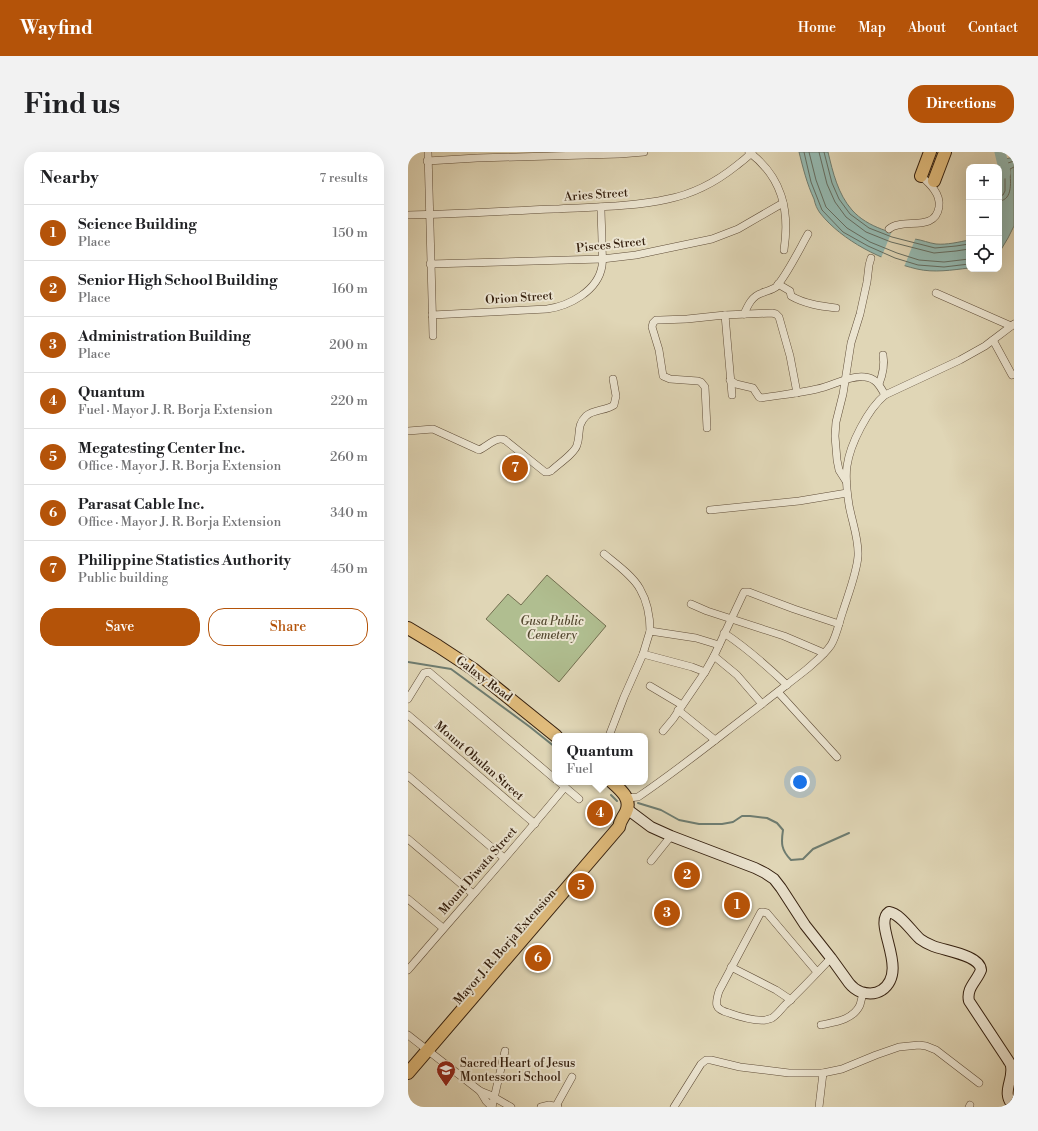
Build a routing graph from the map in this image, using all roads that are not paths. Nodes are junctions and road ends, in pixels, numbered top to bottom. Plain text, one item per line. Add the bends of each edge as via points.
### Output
1 (428, 152) edge
2 (644, 152) edge
3 (750, 152) edge
4 (930, 152) edge
5 (945, 152) edge
6 (527, 154) edge
7 (477, 155) edge
8 (427, 161) junction
9 (921, 176) joint
10 (934, 181) dead end
11 (783, 203) junction
12 (601, 207) junction
13 (429, 214) junction
14 (408, 215) edge
15 (889, 229) dead end
16 (808, 234) dead end
17 (784, 250) dead end
18 (871, 258) dead end
19 (602, 259) junction
20 (430, 264) junction
21 (778, 284) junction
22 (936, 293) dead end
23 (836, 308) dead end
24 (744, 314) junction
25 (432, 315) junction
26 (724, 315) junction
27 (1013, 325) edge
28 (432, 336) dead end
29 (993, 340) junction
30 (883, 355) dead end
31 (1012, 375) dead end
32 (613, 379) dead end
33 (730, 380) junction
34 (845, 380) junction
35 (879, 384) junction
36 (797, 393) junction
37 (732, 395) dead end
38 (885, 395) junction
39 (707, 428) dead end
40 (408, 431) edge
41 (846, 481) junction
42 (847, 493) junction
43 (710, 510) dead end
44 (604, 554) dead end
45 (691, 604) dead end
46 (731, 619) junction
47 (839, 624) junction
48 (408, 628) edge
49 (650, 631) junction
50 (724, 633) junction
51 (719, 645) junction
52 (643, 654) junction
53 (824, 654) junction
54 (714, 656) junction
55 (705, 672) junction
56 (788, 685) junction
57 (650, 686) dead end
58 (778, 692) junction
59 (408, 699) edge
60 (762, 704) junction
61 (680, 708) junction
62 (408, 715) edge
63 (663, 731) dead end
64 (552, 733) edge
65 (610, 733) edge
66 (715, 740) junction
67 (838, 757) dead end
68 (552, 775) edge
69 (408, 776) edge
70 (561, 785) edge
71 (563, 785) edge
72 (615, 785) edge
73 (579, 798) dead end
74 (627, 804) junction
75 (535, 824) junction
76 (671, 836) junction
77 (408, 839) edge
78 (504, 858) junction
79 (650, 861) dead end
80 (473, 894) junction
81 (408, 899) edge
82 (443, 928) junction
83 (831, 958) junction
84 (409, 966) edge
85 (732, 967) junction
86 (817, 972) junction
87 (863, 993) junction
88 (791, 1000) junction
89 (821, 1025) dead end
90 (408, 1035) edge
91 (424, 1048) junction
92 (505, 1051) dead end
93 (408, 1060) edge
94 (408, 1073) edge
95 (823, 1073) junction
96 (572, 1077) dead end
97 (979, 1083) dead end
98 (480, 1092) junction
99 (494, 1098) junction
100 (557, 1106) edge
101 (492, 1107) edge
102 (511, 1107) edge
103 (540, 1107) edge
104 (674, 1107) edge
105 (819, 1107) edge
106 (1014, 1107) edge

1 - 8 street
2 - 6 street
3 - 11 street via 773,177
3 - 12 street, Aries Street via 725,175 686,194 651,202
4 - 9 main road
5 - 10 main road
6 - 7 street
7 - 8 street
8 - 13 street
9 - 15 street via 938,196 937,214 926,222 894,225
11 - 17 street via 786,223
11 - 19 street, Pisces Street via 738,229 712,239 636,255
12 - 13 street, Aries Street
12 - 19 street, Orion Street
13 - 14 street, Aries Street
13 - 20 street
16 - 21 street
18 - 34 street
19 - 20 street, Pisces Street
19 - 25 street, Orion Street via 600,272 592,285 575,300 556,308
20 - 25 street
21 - 23 street via 790,291 791,296 798,300
21 - 24 street via 775,288 755,296
22 - 27 street
24 - 26 street
24 - 36 street via 772,313 779,317
25 - 28 street
26 - 33 street
26 - 39 street via 656,320 652,328 664,376 670,379 698,381 705,387
27 - 29 street
29 - 31 street
29 - 38 street via 960,360
30 - 35 street via 883,376
32 - 40 street via 616,396 614,405 591,412 586,417 579,428 577,446 548,472 501,438 479,450 434,429
33 - 36 street via 753,388 761,398
33 - 37 street
34 - 35 street via 865,377
34 - 36 street
34 - 41 street via 836,422 835,450 839,470
35 - 38 street
38 - 41 street via 875,404 861,427 847,464
41 - 42 street
42 - 43 street via 799,501
42 - 47 street via 858,544 858,556
44 - 49 street via 640,588 648,609
45 - 46 street
46 - 47 street via 742,595 746,592
46 - 50 street
46 - 53 street via 784,636
47 - 53 street via 831,646
48 - 64 main road, Galaxy Road via 473,669
49 - 51 street via 696,638
49 - 52 street
50 - 51 street
50 - 56 street via 752,653
51 - 54 street
52 - 55 street
52 - 65 street
53 - 56 street
54 - 55 street
54 - 60 street via 737,675
55 - 61 street
56 - 58 street
57 - 61 street
58 - 60 street
58 - 67 street
59 - 68 street via 424,673 429,672
60 - 66 street
61 - 63 street
61 - 66 street
62 - 75 street, Mount Obulan Street
66 - 74 street
69 - 78 street
70 - 75 street, Mount Diwata Street
71 - 73 street
72 - 74 main road via 622,791
74 - 76 main road via 651,827
74 - 91 main road, Mayor J. R. Borja Extension via 620,820 614,822
75 - 78 street, Mount Diwata Street
76 - 79 street
76 - 83 main road via 765,873 774,879
77 - 80 street
78 - 80 street, Mount Diwata Street
80 - 82 street, Mount Diwata Street
81 - 82 street
82 - 84 street, Mount Diwata Street
83 - 86 street
83 - 87 main road via 852,986
85 - 86 street via 763,912 767,913
85 - 88 street
85 - 88 street via 716,1001 716,1006 725,1012 766,1020 772,1018
86 - 88 street
87 - 89 street via 860,1005 852,1014 845,1019
87 - 106 main road via 881,991 891,979 892,964 884,923 889,912 895,914 926,944 974,959 981,970 969,990 969,1001 1011,1066 1008,1097
90 - 91 street
91 - 93 main road, Mayor J. R. Borja Extension
91 - 94 main road, Mayor J. R. Borja Extension
91 - 98 street
92 - 99 street
95 - 97 street via 842,1069 891,1049 915,1045 936,1050
95 - 104 street via 789,1073 706,1060
95 - 105 street
96 - 100 street
98 - 99 street
98 - 101 street
99 - 101 street
99 - 102 street
100 - 103 street

